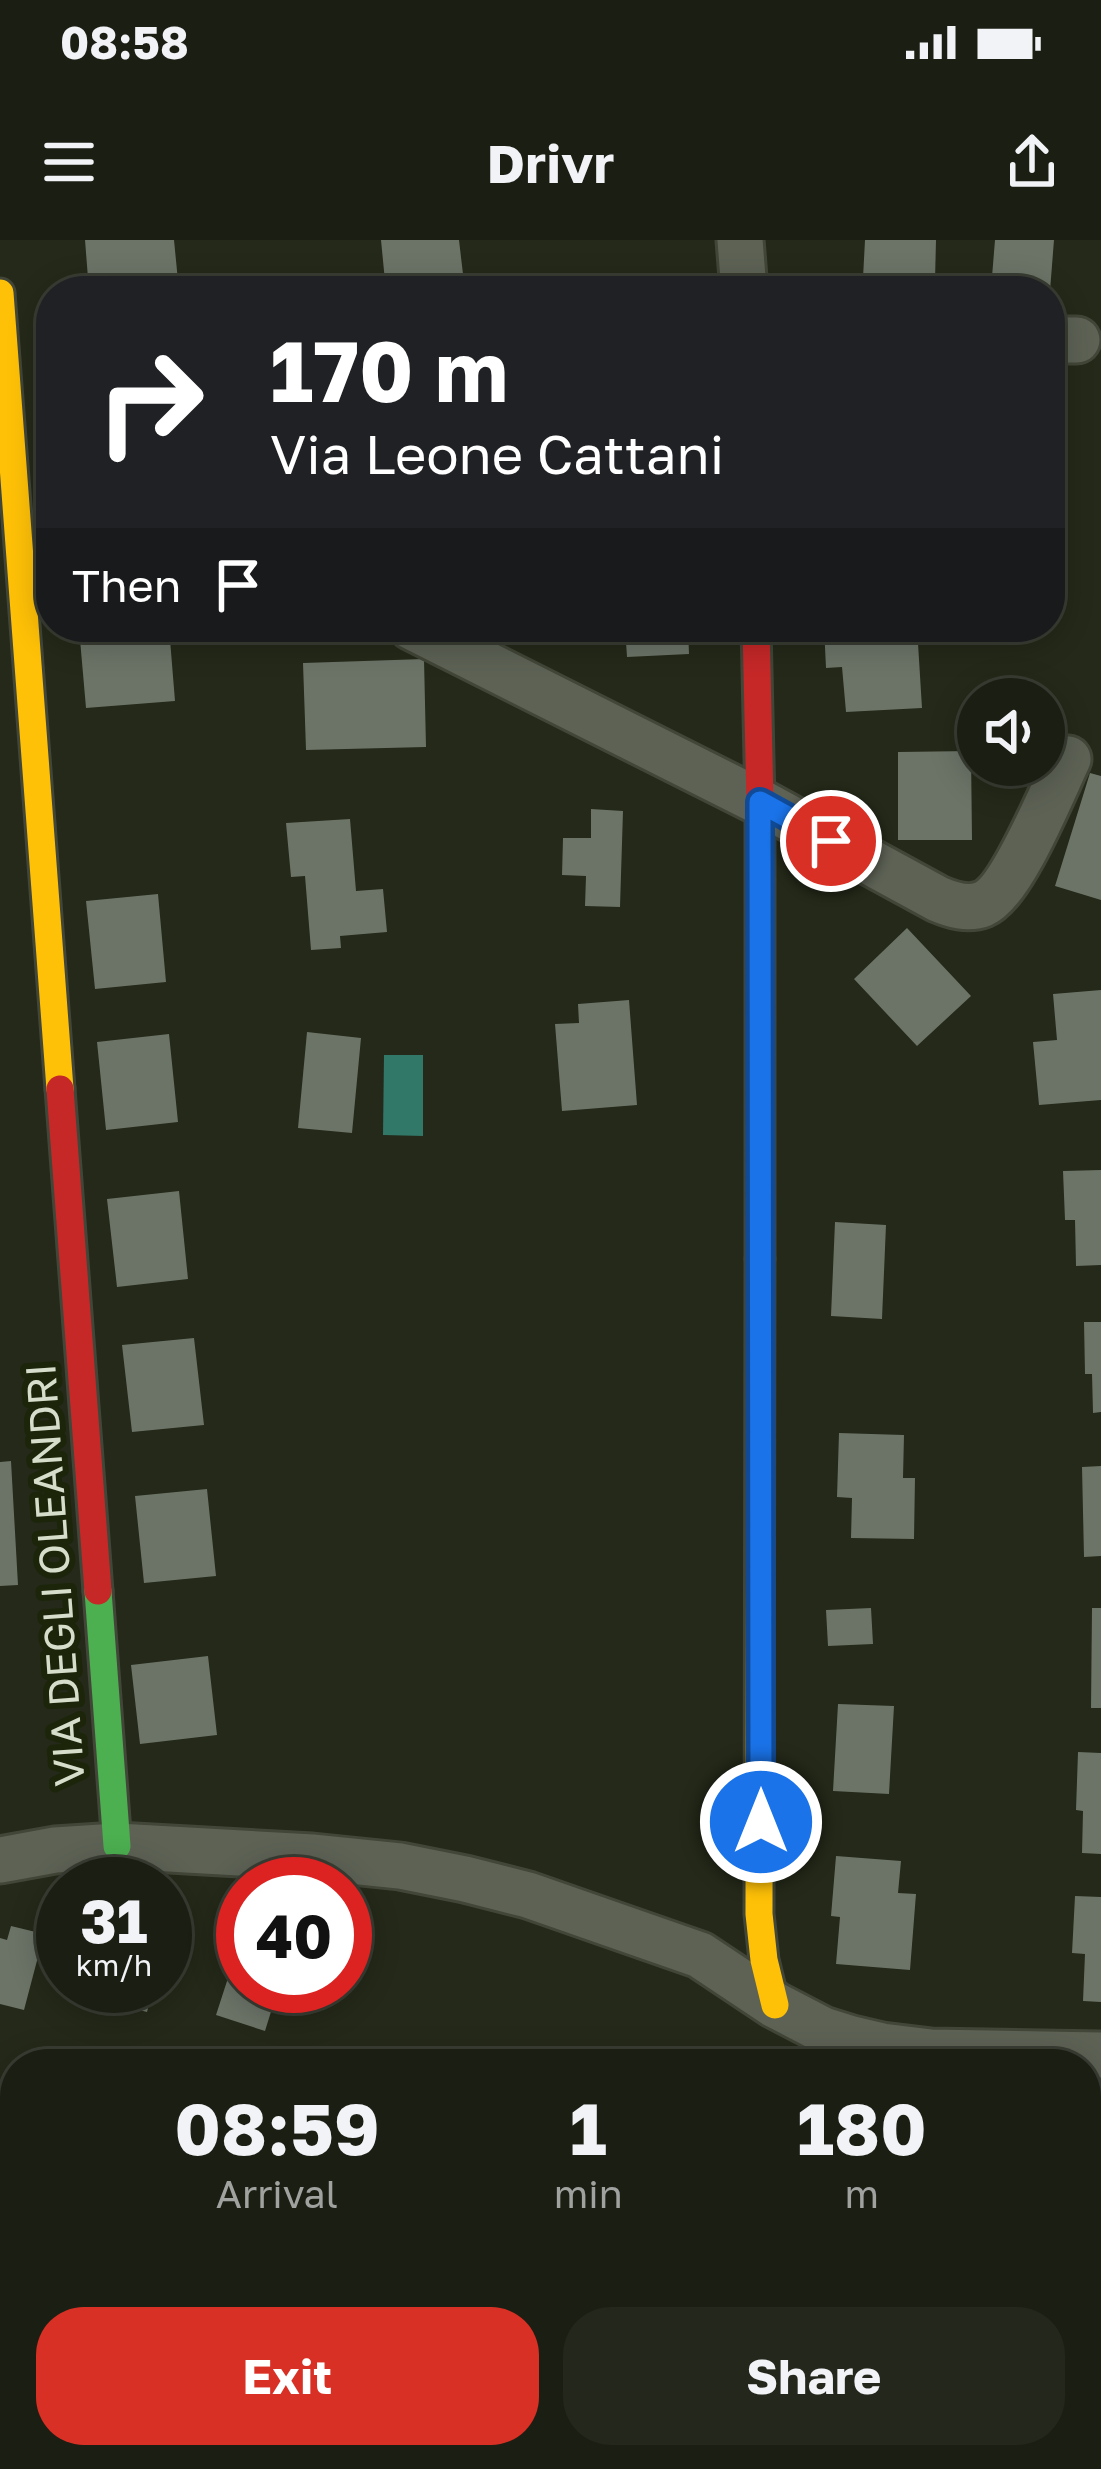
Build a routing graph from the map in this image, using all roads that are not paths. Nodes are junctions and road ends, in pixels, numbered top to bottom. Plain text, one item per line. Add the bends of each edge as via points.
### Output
1 (740, 240) edge
2 (743, 276) edge
3 (0, 293) edge
4 (442, 642) edge
5 (755, 642) edge
6 (1068, 759) dead end
7 (760, 802) junction
8 (761, 1822) junction
9 (117, 1846) junction
10 (0, 1860) edge
11 (709, 1960) junction
12 (775, 2005) junction
13 (906, 2049) edge

1 - 2 street
3 - 9 street, VIA DEGLI OLEANDRI
4 - 7 street
5 - 7 street
6 - 7 street via 1012,872 980,905 944,902
7 - 8 street
8 - 11 street via 745,1894
8 - 12 street via 759,1940
9 - 10 street
9 - 11 street via 433,1872 544,1900
11 - 12 street
12 - 13 street via 823,2030

